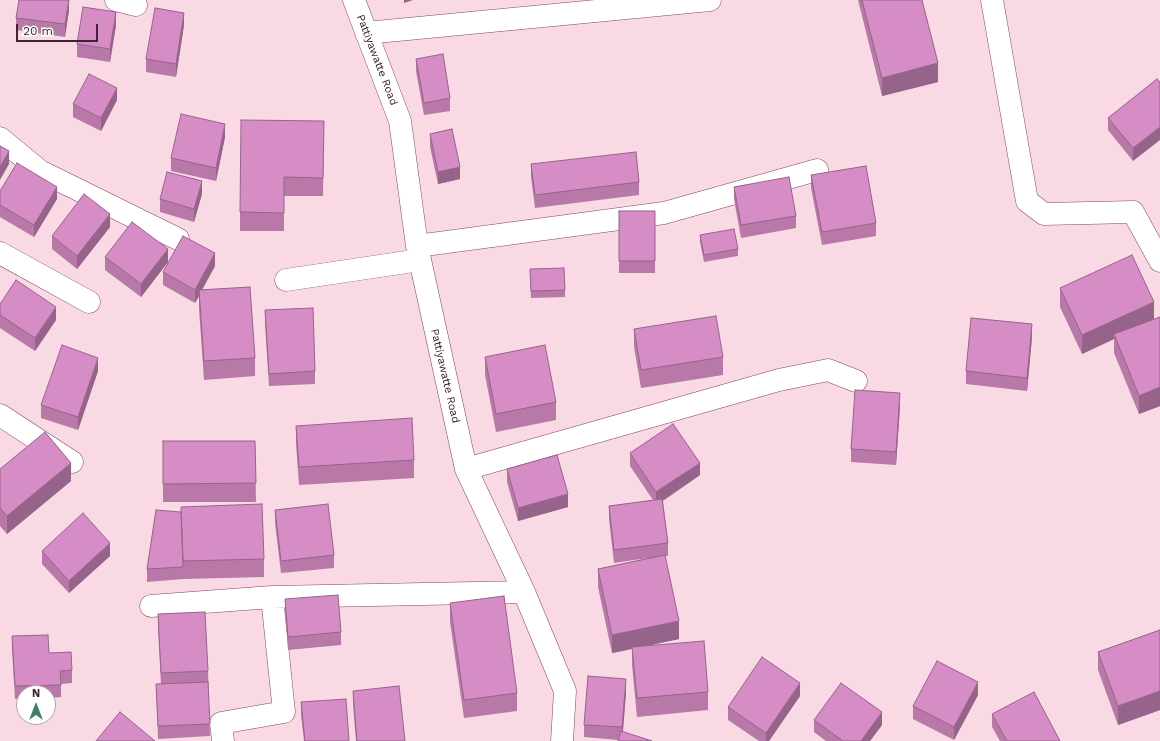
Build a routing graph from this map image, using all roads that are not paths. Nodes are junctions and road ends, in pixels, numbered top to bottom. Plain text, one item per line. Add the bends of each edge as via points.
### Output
1 (354, 0) edge
2 (710, 0) edge
3 (992, 0) edge
4 (366, 33) junction
5 (0, 138) edge
6 (817, 170) dead end
7 (178, 239) dead end
8 (0, 253) edge
9 (418, 253) junction
10 (1160, 261) edge
11 (286, 280) dead end
12 (89, 302) dead end
13 (856, 380) dead end
14 (0, 415) edge
15 (72, 462) edge
16 (466, 469) junction
17 (524, 592) junction
18 (272, 597) junction
19 (151, 606) dead end
20 (223, 741) edge
21 (562, 741) edge

1 - 4 street, Pattiyawatte Road
2 - 4 street
3 - 10 street via 1027,201 1044,214 1133,212
4 - 9 street, Pattiyawatte Road via 400,121
5 - 7 street via 40,171
6 - 9 street via 664,213
8 - 12 street
9 - 11 street
9 - 16 street, Pattiyawatte Road
13 - 16 street via 828,370 778,380
14 - 15 street
16 - 17 street, Pattiyawatte Road
17 - 18 street
17 - 21 street, Pattiyawatte Road via 565,691
18 - 19 street
18 - 20 street via 284,712 221,723

